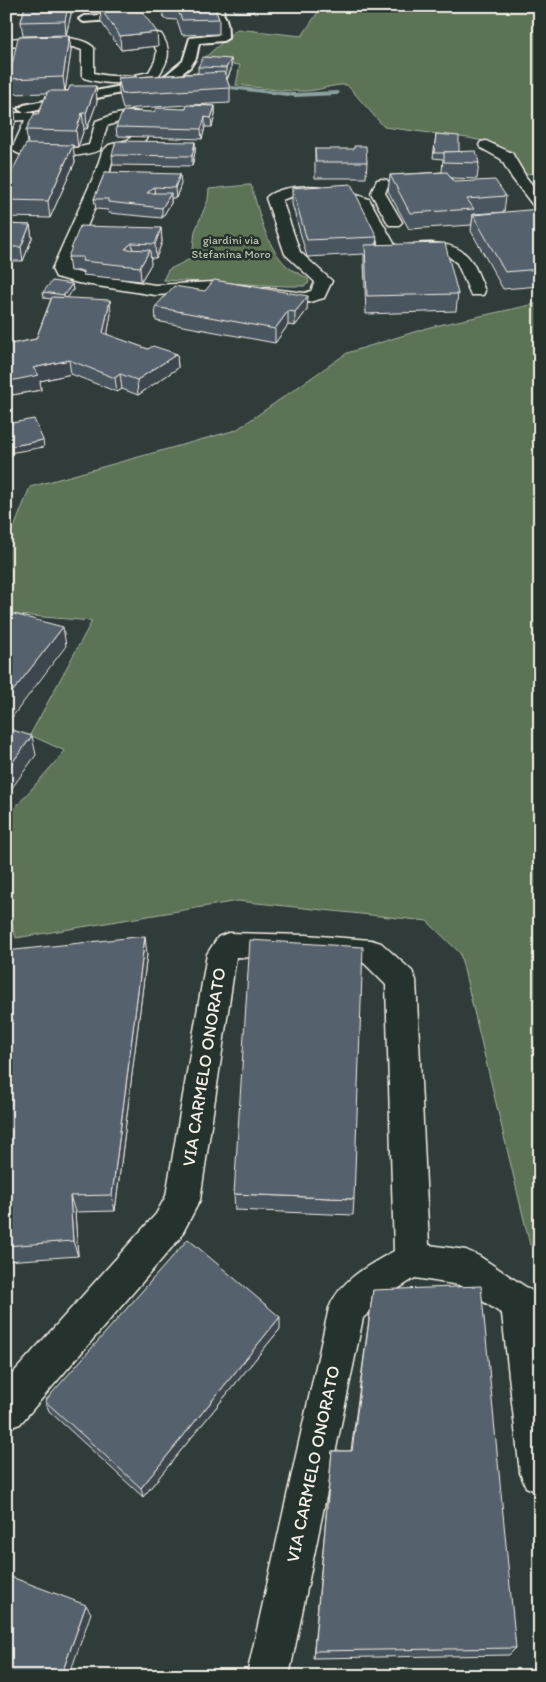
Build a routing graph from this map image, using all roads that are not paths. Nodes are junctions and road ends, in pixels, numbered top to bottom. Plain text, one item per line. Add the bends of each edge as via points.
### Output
1 (218, 10) edge
2 (143, 11) edge
3 (84, 19) dead end
4 (154, 33) edge
5 (6, 43) edge
6 (24, 109) dead end
7 (6, 117) edge
8 (145, 121) edge
9 (140, 137) edge
10 (486, 145) dead end
11 (382, 183) dead end
12 (540, 205) edge
13 (414, 248) junction
14 (477, 291) dead end
15 (412, 1260) junction
16 (6, 1410) edge
17 (540, 1473) edge
18 (270, 1670) dead end

1 - 6 street via 224,38 194,40 192,58 166,81
2 - 3 street
4 - 5 street via 164,50 160,66 153,76 133,80 88,76 88,48 80,44
7 - 8 street via 28,116 32,119 19,149 77,153 95,147 101,124 124,115 145,117
9 - 13 street via 134,144 118,145 110,150 104,171 60,269 62,273 155,290 214,287 306,298 318,294 324,281 293,254 274,198 287,191 324,191 364,202 389,248 406,253
10 - 12 street via 507,156
11 - 13 street via 378,193 402,236
13 - 14 street via 447,248 463,256
15 - 16 street, VIA CARMELO ONORATO via 401,980 371,952 228,945 222,954 183,1200 168,1226
15 - 17 street via 466,1268 519,1304
15 - 18 street, VIA CARMELO ONORATO via 375,1282 346,1308

